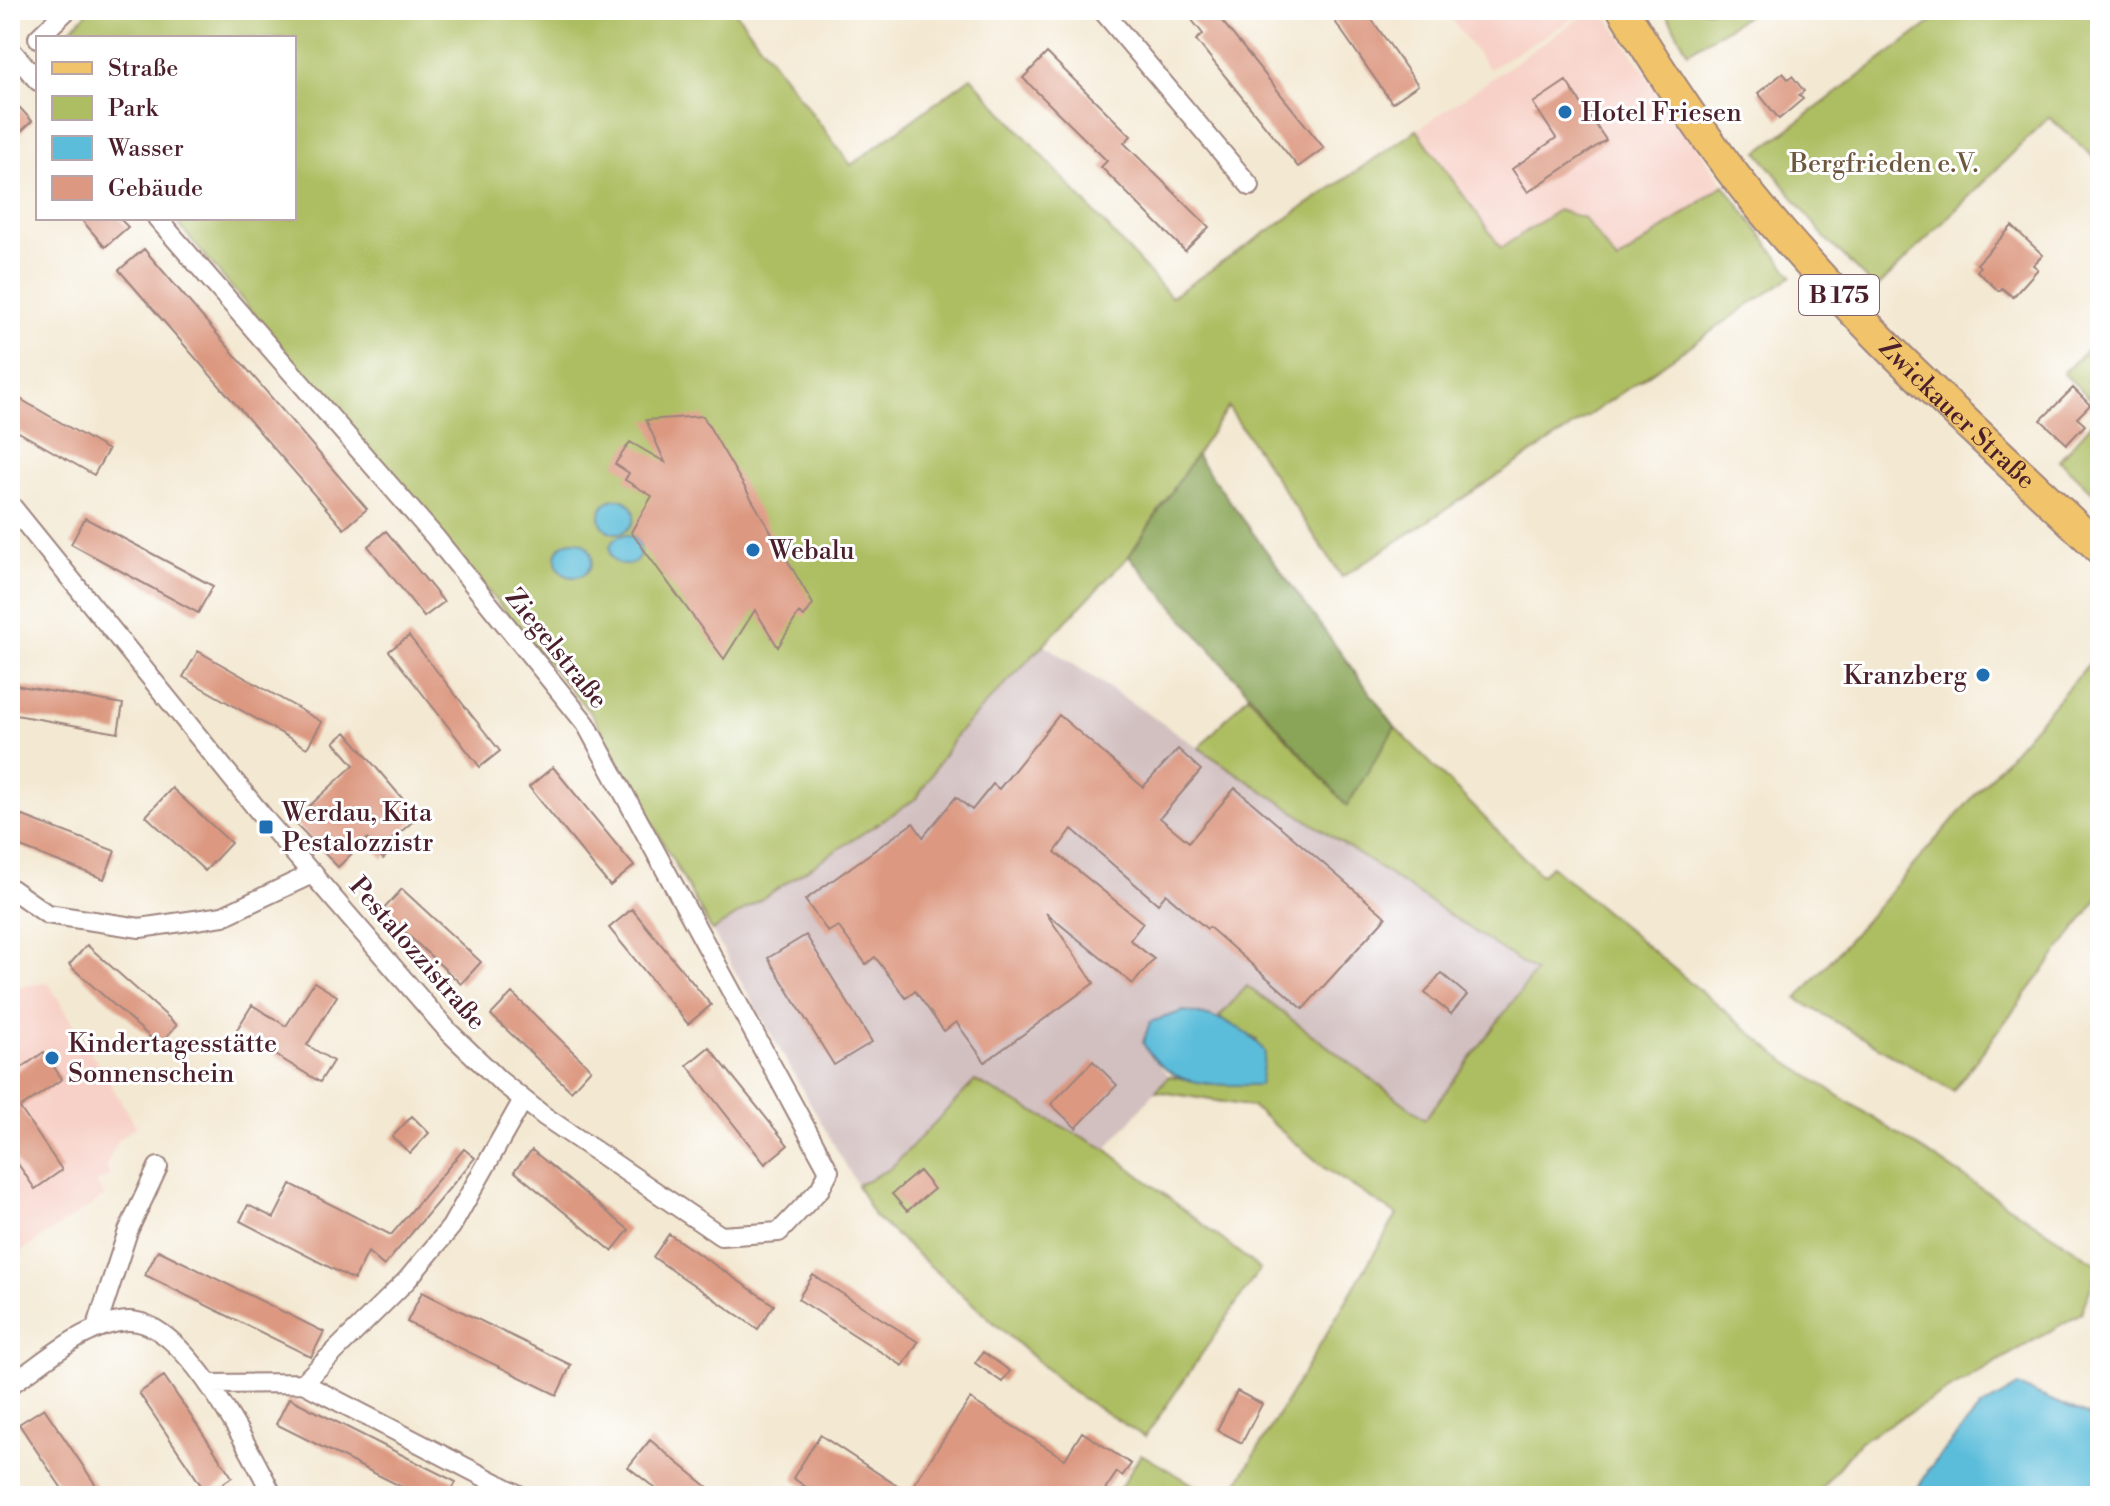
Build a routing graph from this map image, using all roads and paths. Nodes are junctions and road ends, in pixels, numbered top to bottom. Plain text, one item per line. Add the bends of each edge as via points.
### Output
1 (67, 10) edge
2 (1102, 10) edge
3 (1623, 10) edge
4 (40, 36) edge
5 (36, 40) edge
6 (13, 57) edge
7 (36, 79) edge
8 (1250, 186) dead end
9 (159, 220) edge
10 (10, 504) edge
11 (2098, 547) edge
12 (314, 873) junction
13 (10, 888) edge
14 (523, 1100) junction
15 (158, 1167) dead end
16 (829, 1171) joint
17 (96, 1329) junction
18 (303, 1383) junction
19 (209, 1384) junction
20 (10, 1385) edge
21 (273, 1496) edge
22 (521, 1496) edge

1 - 4 street
2 - 8 street
3 - 11 main road, Zwickauer Straße / B 175 via 1697,125 1823,279
5 - 6 street
6 - 7 street
9 - 16 street, Ziegelstraße via 435,537 586,724
10 - 12 street, Pestalozzistraße
12 - 13 street via 223,916 140,928 47,914
12 - 14 street, Pestalozzistraße via 449,1032
14 - 16 street, Pestalozzistraße via 721,1236 779,1232 820,1189
14 - 18 street via 451,1227 398,1290
15 - 17 street via 128,1231
17 - 19 street via 130,1321 150,1328 173,1340
17 - 20 street
18 - 19 street
18 - 22 street
19 - 21 street

